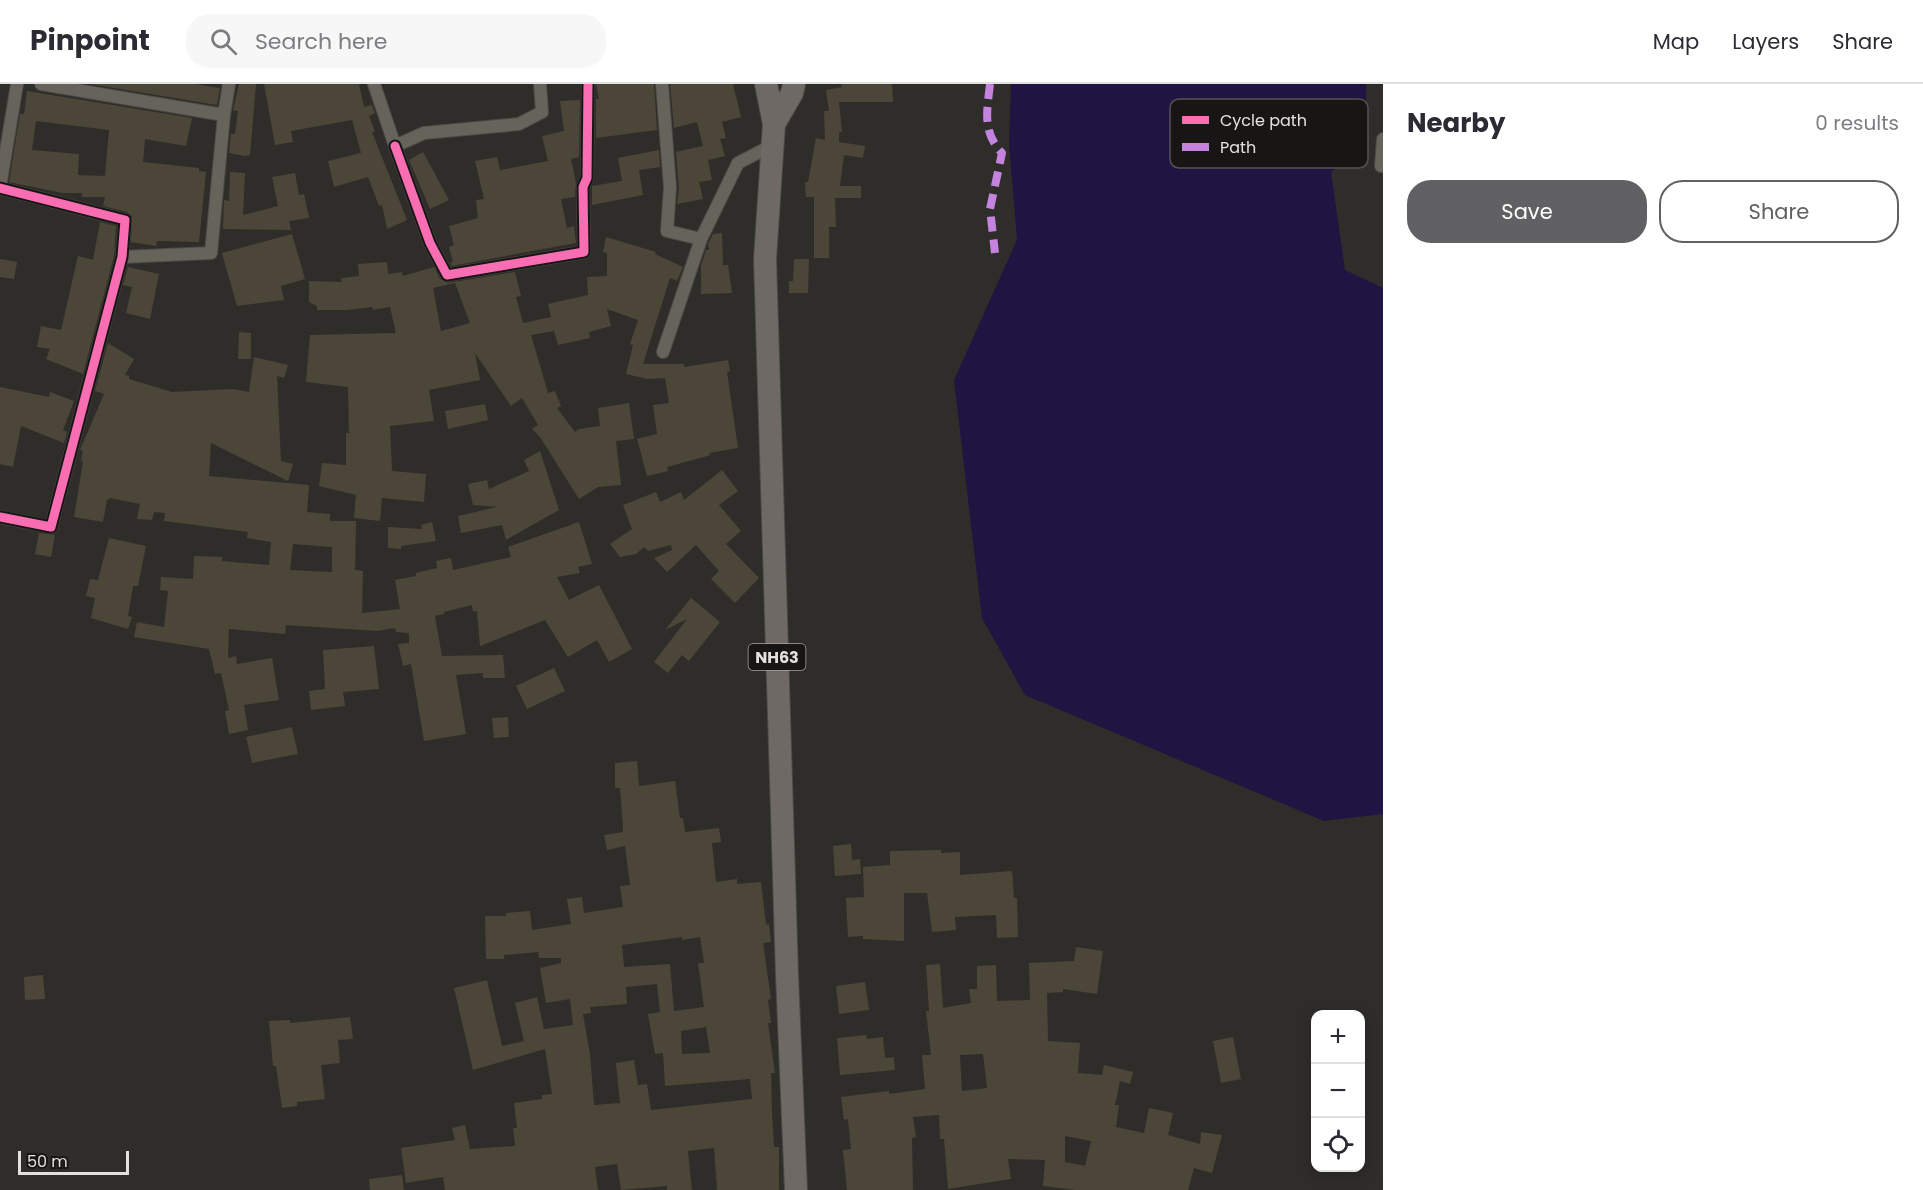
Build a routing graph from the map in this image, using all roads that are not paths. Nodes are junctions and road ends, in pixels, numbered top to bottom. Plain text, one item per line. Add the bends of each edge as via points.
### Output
1 (17, 84) edge
2 (41, 84) edge
3 (229, 84) edge
4 (374, 84) edge
5 (540, 84) edge
6 (588, 84) edge
7 (662, 84) edge
8 (766, 84) edge
9 (794, 84) edge
10 (224, 115) junction
11 (774, 124) junction
12 (1383, 139) edge
13 (395, 146) junction
14 (771, 146) junction
15 (1381, 166) dead end
16 (0, 188) edge
17 (701, 239) junction
18 (122, 257) junction
19 (663, 352) dead end
20 (0, 517) edge
21 (796, 1190) edge

1 - 16 street
2 - 10 street
3 - 10 street
4 - 13 street
5 - 13 street via 542,112 519,124 424,134
6 - 13 street via 584,252 447,275 430,243
7 - 17 street via 670,187 667,231
8 - 11 highway, NH63
9 - 11 highway, NH63
10 - 18 street via 211,253
11 - 14 highway, NH63
12 - 15 street
14 - 17 street via 738,164
14 - 21 highway, NH63 via 765,260
16 - 18 street via 125,220
17 - 19 street
18 - 20 street via 51,527

